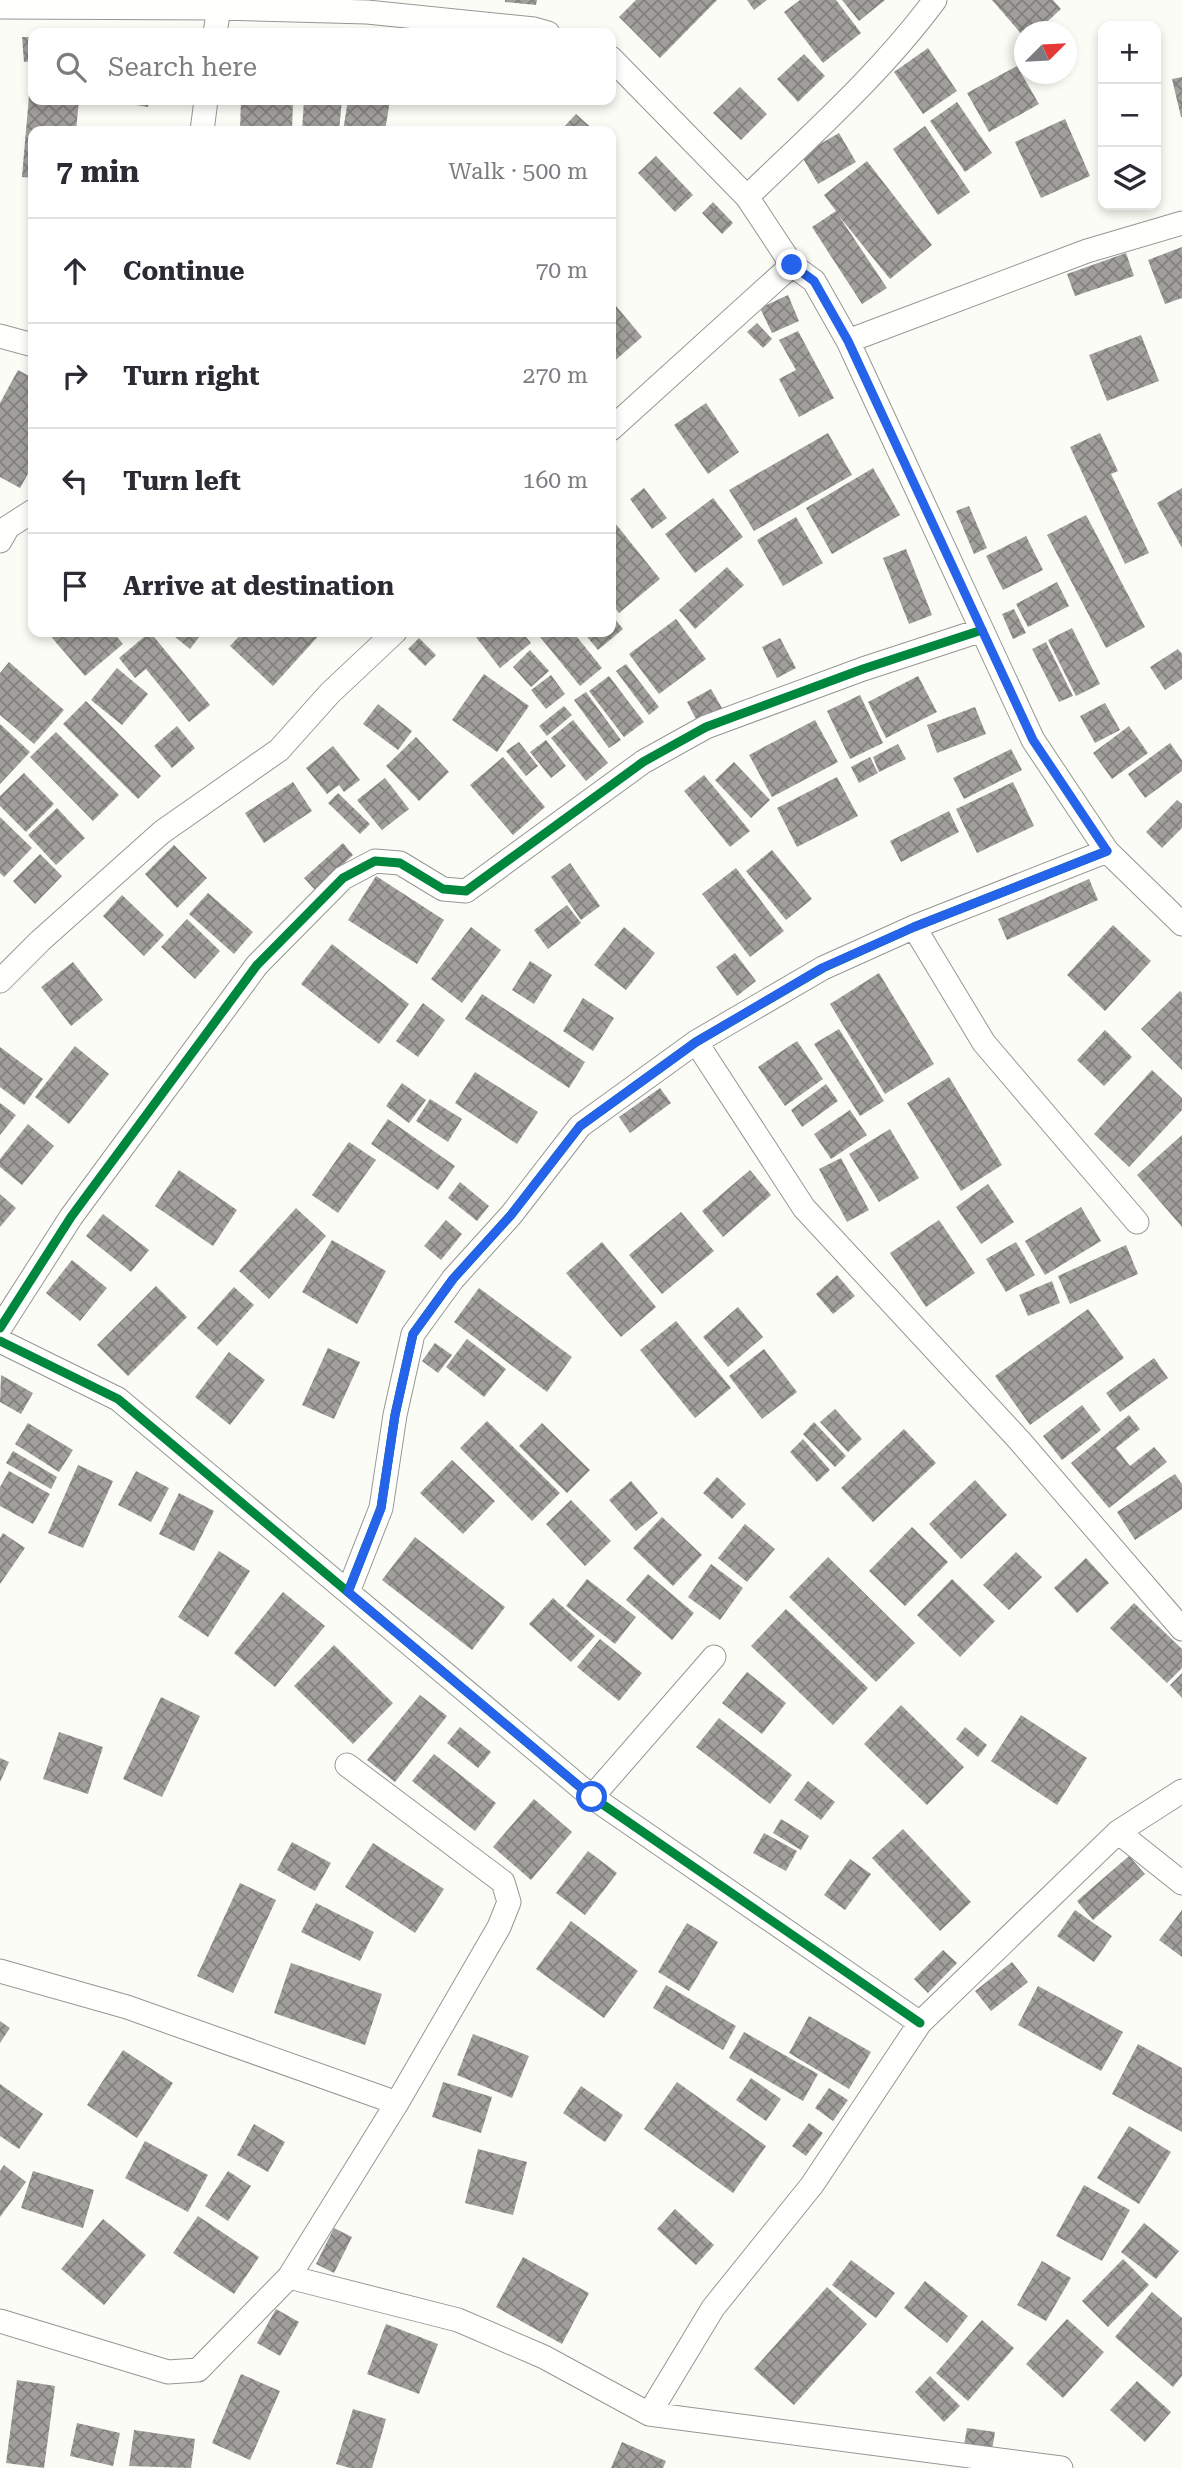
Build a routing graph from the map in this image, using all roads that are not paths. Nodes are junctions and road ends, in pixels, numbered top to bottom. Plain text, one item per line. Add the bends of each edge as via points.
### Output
1 (935, 0) edge
2 (369, 6) edge
3 (0, 7) edge
4 (219, 8) junction
5 (216, 28) edge
6 (527, 28) edge
7 (616, 63) edge
8 (205, 105) edge
9 (203, 126) edge
10 (747, 197) junction
11 (1182, 223) edge
12 (792, 265) junction
13 (0, 337) edge
14 (848, 341) junction
15 (28, 344) edge
16 (616, 424) edge
17 (28, 514) edge
18 (0, 541) edge
19 (982, 630) junction
20 (390, 637) edge
21 (1107, 851) junction
22 (1182, 924) edge
23 (914, 927) junction
24 (0, 981) edge
25 (696, 1042) junction
26 (1137, 1222) dead end
27 (0, 1328) edge
28 (0, 1341) edge
29 (348, 1592) junction
30 (1182, 1629) edge
31 (714, 1657) dead end
32 (347, 1765) dead end
33 (1182, 1791) edge
34 (592, 1797) junction
35 (1118, 1832) junction
36 (1182, 1884) edge
37 (0, 1971) edge
38 (920, 2023) junction
39 (397, 2103) junction
40 (289, 2277) junction
41 (0, 2321) edge
42 (649, 2414) junction
43 (1061, 2468) edge

1 - 10 street via 864,83
2 - 4 street
2 - 6 street
3 - 4 street
4 - 5 street
7 - 10 street
8 - 9 street
10 - 12 street
11 - 14 street via 1087,251
12 - 14 street via 814,281
12 - 16 street
13 - 15 street
14 - 19 street
17 - 18 street via 8,527
19 - 21 street via 1033,740
19 - 27 street via 863,668 706,727 643,762 466,891 443,889 400,863 375,861 343,878 257,965 71,1217
20 - 24 street via 279,750 162,832
21 - 22 street
21 - 23 street
23 - 25 street via 822,968
23 - 26 street via 984,1043
25 - 29 street via 580,1126 413,1334 381,1508
25 - 30 street via 804,1208 1019,1440
28 - 29 street via 118,1399
29 - 34 street
31 - 34 street
32 - 39 street via 503,1882 509,1902
33 - 35 street
34 - 38 street
35 - 36 street
35 - 38 street
37 - 39 street via 127,2007
38 - 42 street via 812,2185 713,2308
39 - 40 street
40 - 41 street via 198,2370 168,2372
40 - 42 street via 458,2320 544,2357
42 - 43 street

